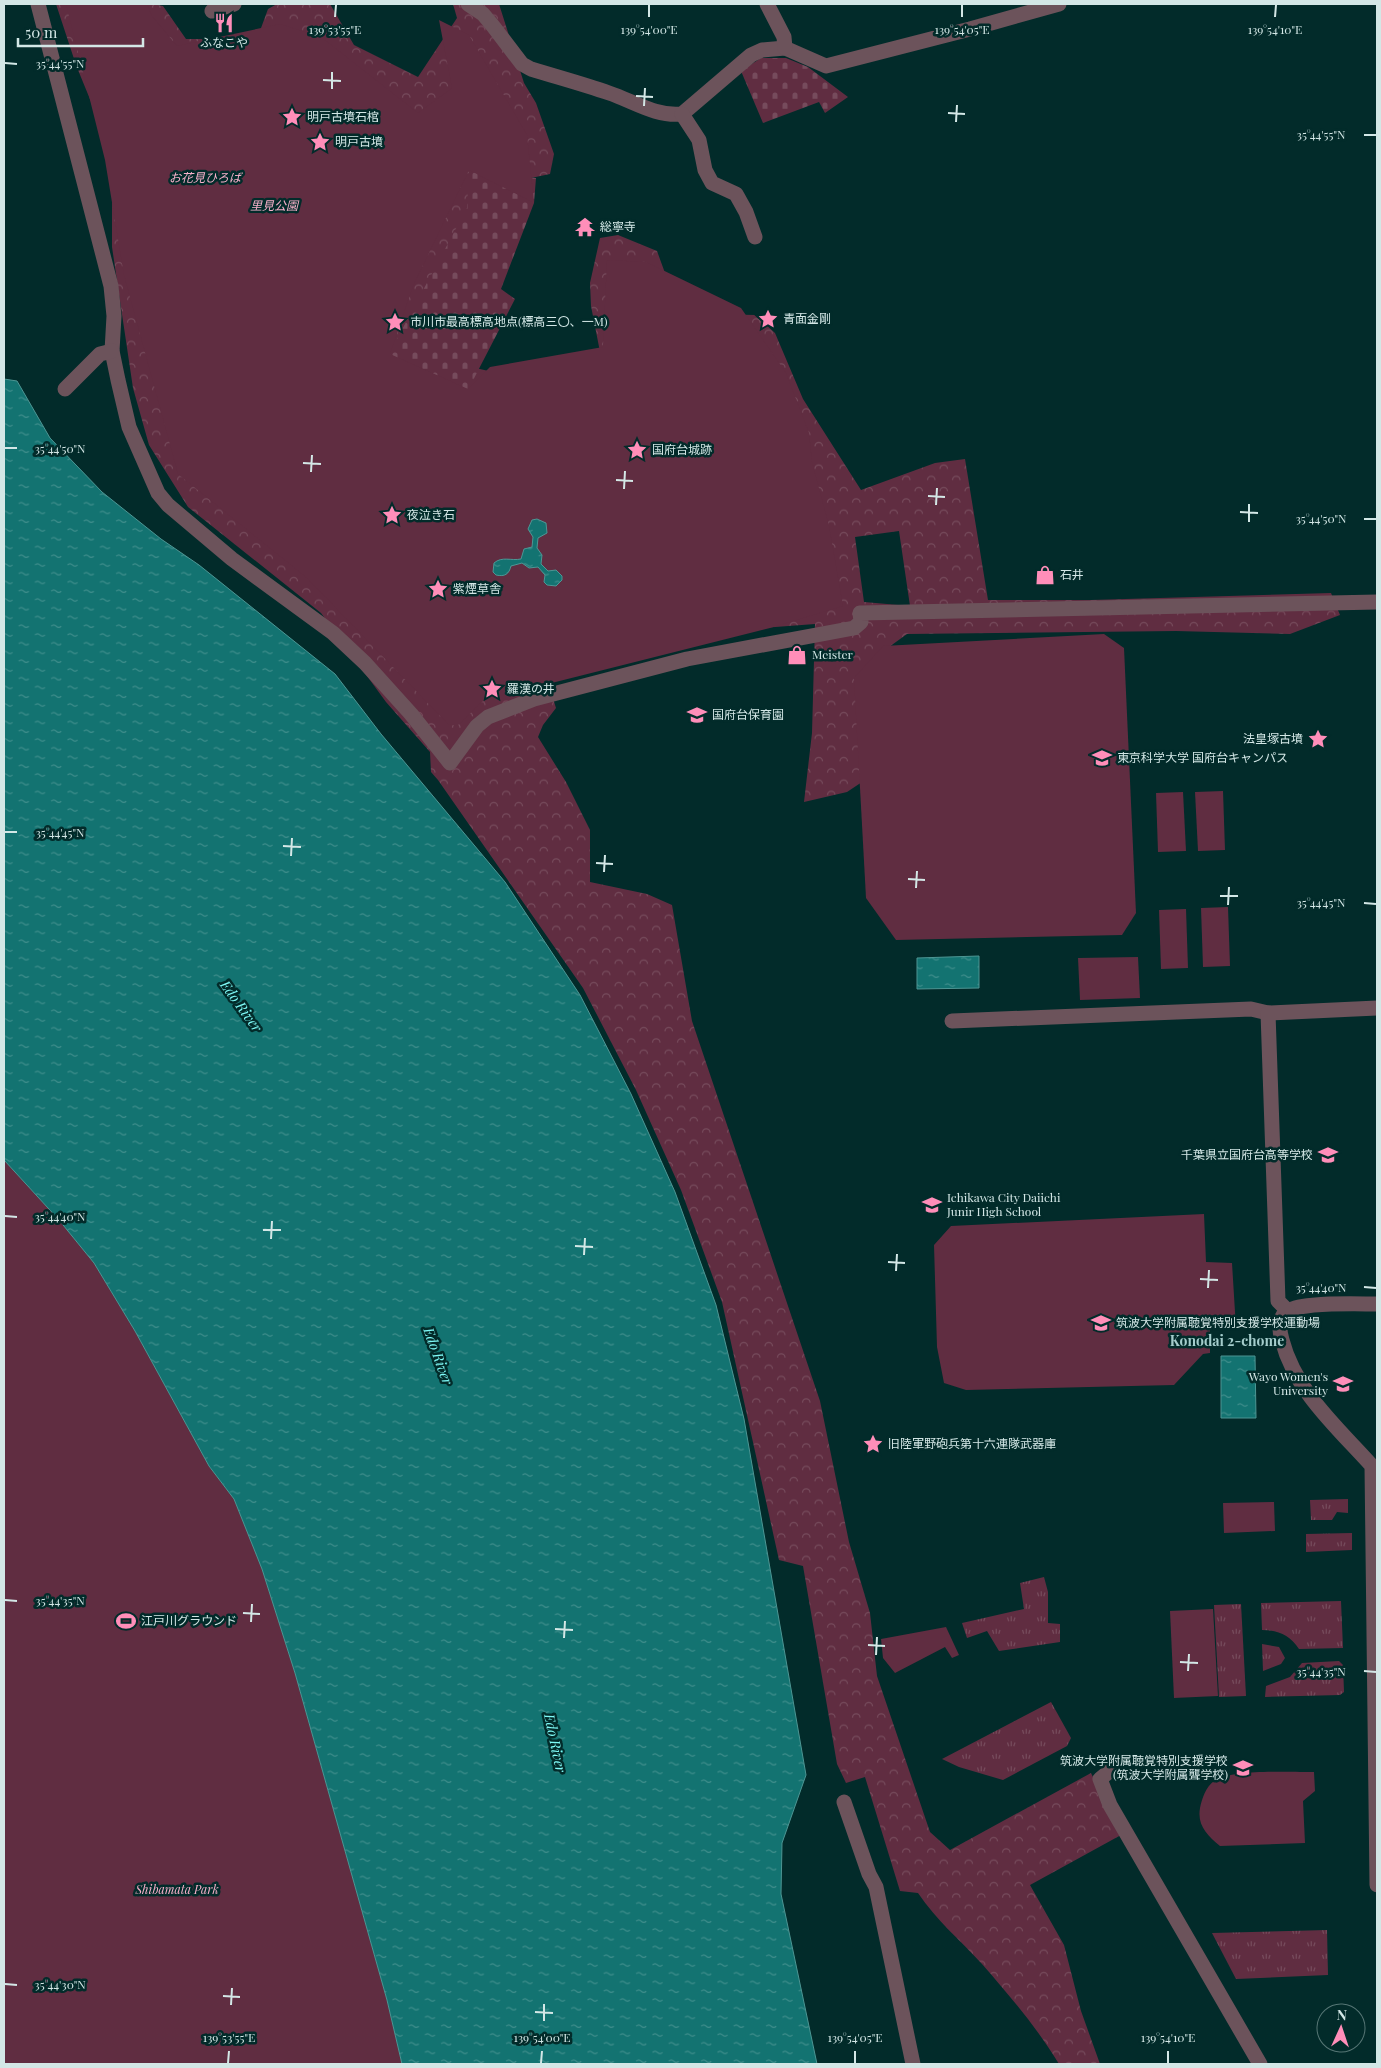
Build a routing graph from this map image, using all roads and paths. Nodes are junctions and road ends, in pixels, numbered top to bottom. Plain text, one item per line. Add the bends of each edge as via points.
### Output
1 (38, 4) edge
2 (234, 4) edge
3 (468, 4) edge
4 (767, 4) edge
5 (1059, 4) edge
6 (212, 11) dead end
7 (784, 48) junction
8 (682, 114) junction
9 (755, 237) dead end
10 (112, 351) junction
11 (65, 389) dead end
12 (1377, 602) edge
13 (1377, 1008) edge
14 (1268, 1013) junction
15 (952, 1021) dead end
16 (1377, 1304) edge
17 (1288, 1311) junction
18 (1111, 1770) dead end
19 (844, 1802) dead end
20 (1377, 1885) edge
21 (913, 2064) edge
22 (1260, 2064) edge

1 - 10 street via 111,286 114,316
2 - 6 street
3 - 8 street via 483,14 522,64 531,69 611,94 658,113
4 - 7 street via 784,37
5 - 7 street via 826,66
7 - 8 street via 762,50 751,55
8 - 9 street via 699,140 705,170 712,183 736,194
10 - 11 street via 100,354
10 - 12 street via 129,427 163,499 232,559 333,633 398,699 450,763 478,726 502,710 687,659 838,633 861,622 860,613
13 - 14 street
14 - 15 street via 1251,1009
14 - 17 street via 1278,1301
16 - 17 street via 1301,1307
17 - 20 street via 1282,1316 1280,1325 1292,1372 1372,1466
18 - 22 street via 1100,1779 1110,1805
19 - 21 street via 876,1887

